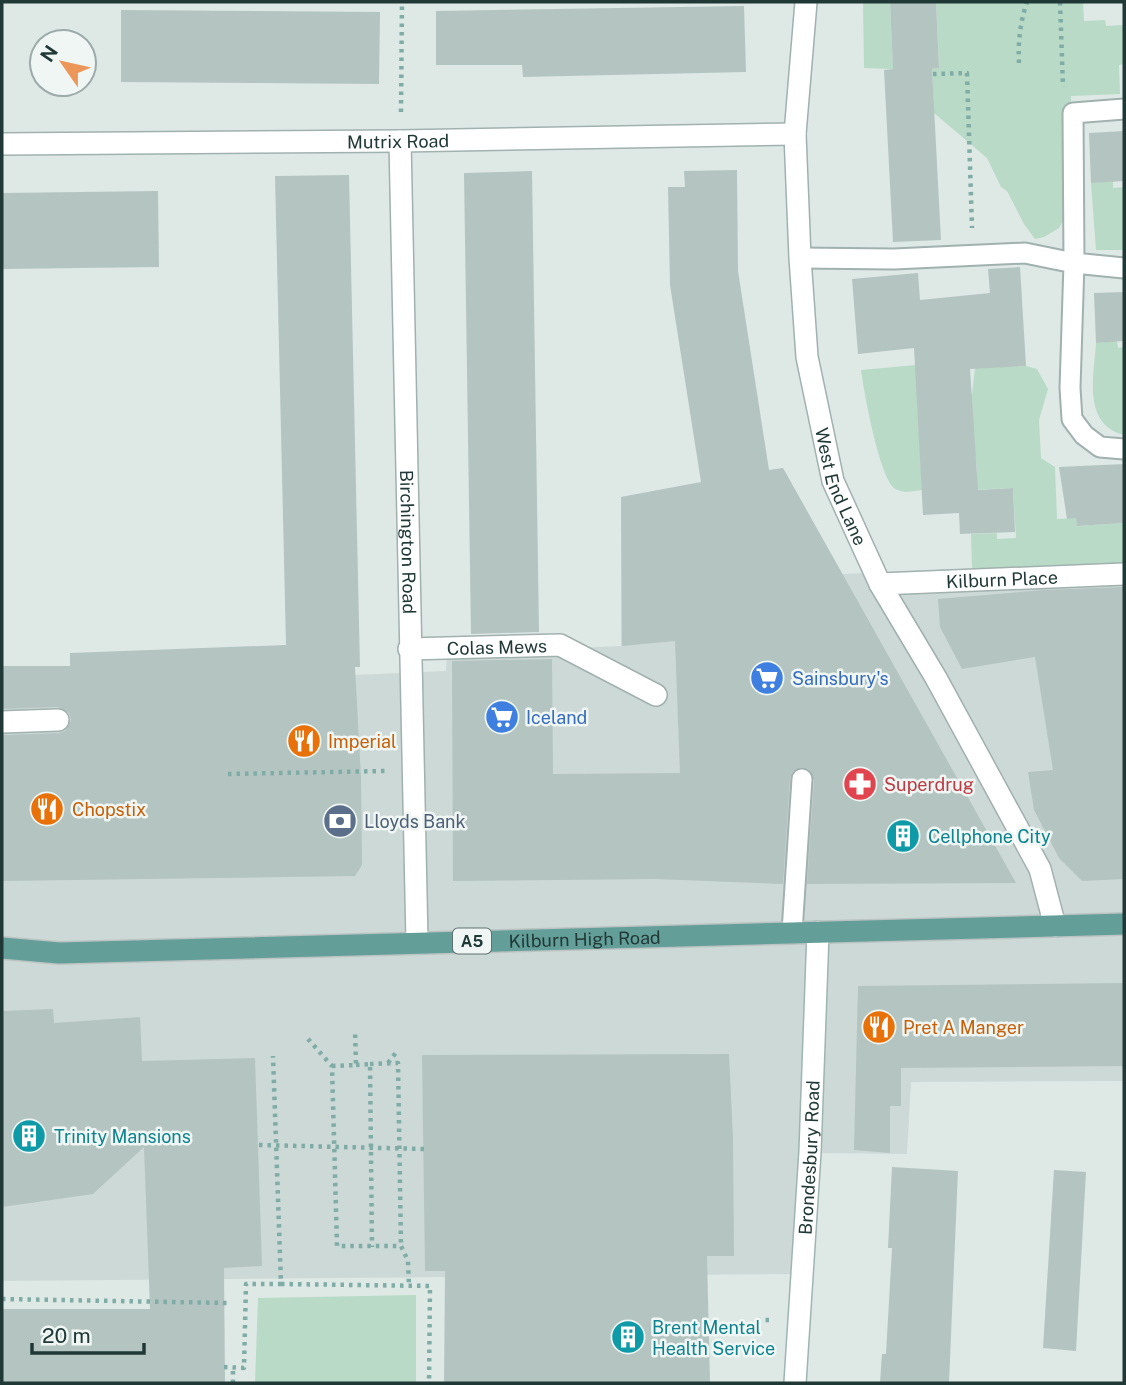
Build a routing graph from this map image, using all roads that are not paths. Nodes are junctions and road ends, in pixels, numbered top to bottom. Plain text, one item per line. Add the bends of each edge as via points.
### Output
1 (806, 2) edge
2 (1124, 109) edge
3 (794, 134) junction
4 (400, 141) junction
5 (2, 144) edge
6 (800, 258) junction
7 (1074, 263) junction
8 (1124, 268) edge
9 (1124, 449) edge
10 (1124, 574) edge
11 (880, 584) junction
12 (409, 649) junction
13 (656, 695) dead end
14 (58, 720) dead end
15 (2, 722) edge
16 (803, 779) dead end
17 (1124, 924) edge
18 (1055, 926) junction
19 (792, 932) junction
20 (818, 932) junction
21 (416, 942) junction
22 (2, 948) edge
23 (795, 1383) edge

1 - 3 street, West End Lane
2 - 7 lane via 1073,113
3 - 4 street, Mutrix Road
3 - 6 street, West End Lane
4 - 5 street, Mutrix Road
4 - 12 street, Birchington Road
6 - 7 lane via 1025,253
6 - 11 street, West End Lane via 807,357 833,481
7 - 8 lane
7 - 9 lane via 1072,419 1100,447
10 - 11 street, Kilburn Place
11 - 18 street, West End Lane via 1040,869
12 - 13 street, Colas Mews via 560,645
12 - 21 street, Birchington Road
14 - 15 street
16 - 19 lane
17 - 18 main road, Kilburn High Road / A5
18 - 20 main road, Kilburn High Road / A5
19 - 20 main road, Kilburn High Road / A5
19 - 21 main road, Kilburn High Road / A5
20 - 23 street, Brondesbury Road
21 - 22 main road, Kilburn High Road / A5 via 60,953

